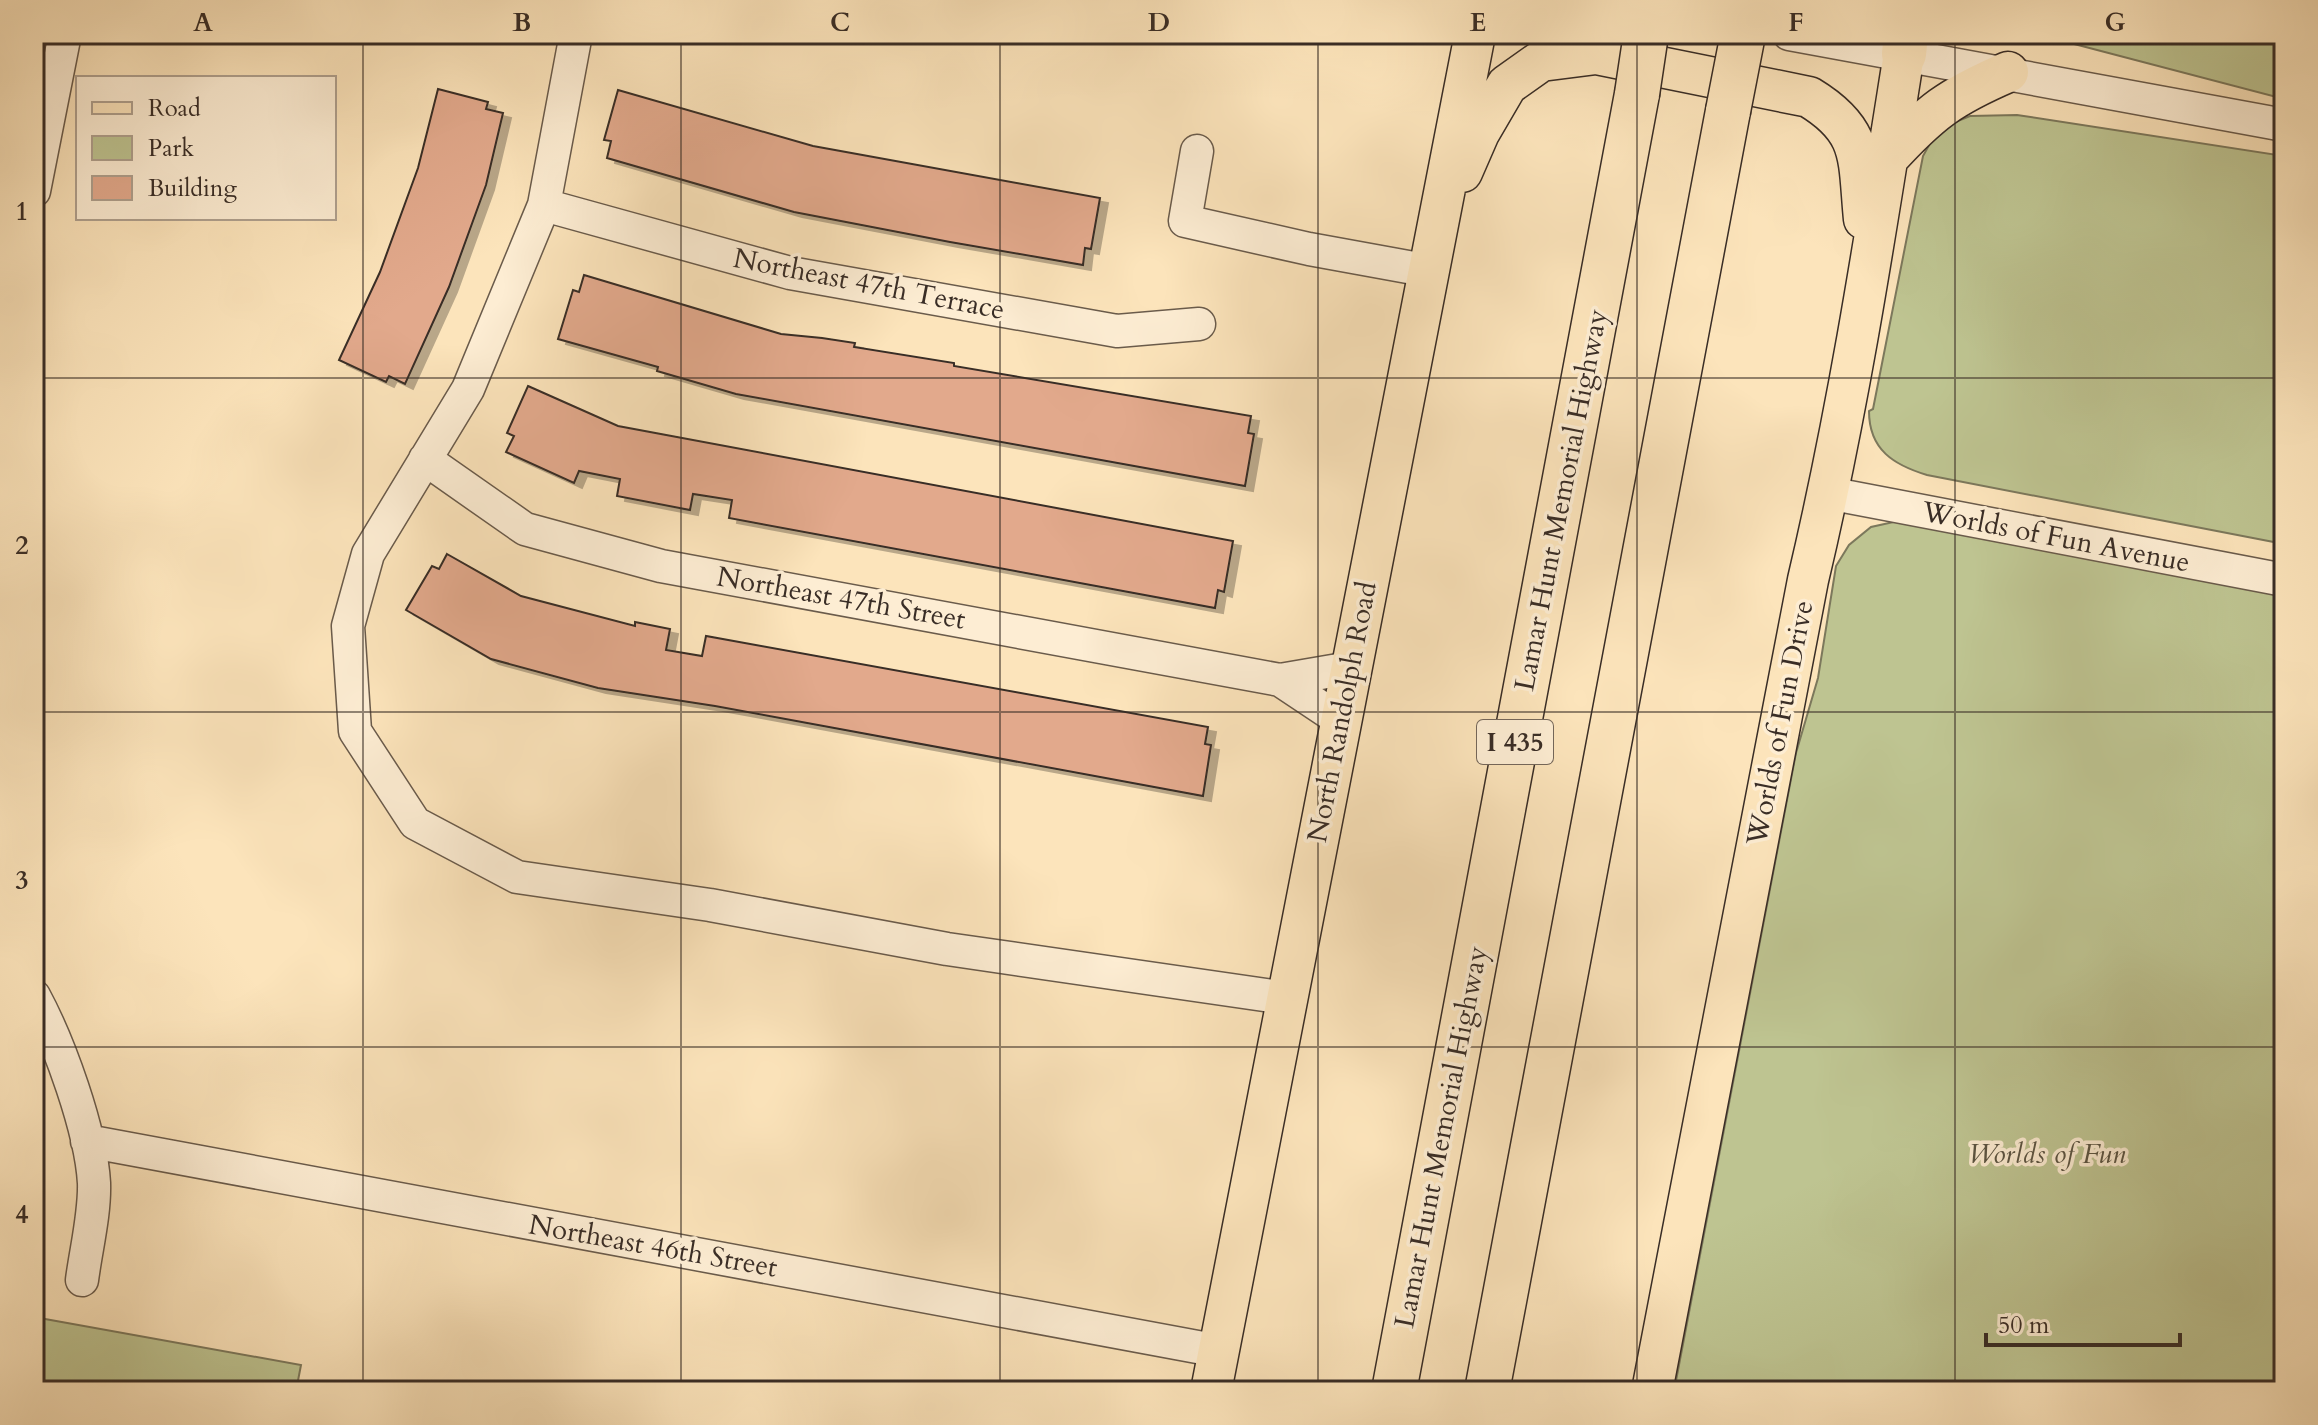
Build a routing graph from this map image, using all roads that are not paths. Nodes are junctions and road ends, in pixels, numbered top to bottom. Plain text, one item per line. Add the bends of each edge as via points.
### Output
1 (65, 34) edge
2 (576, 34) edge
3 (1456, 34) edge
4 (1475, 34) edge
5 (1646, 34) edge
6 (1743, 34) edge
7 (1789, 34) edge
8 (1905, 44) edge
9 (2008, 72) junction
10 (1465, 75) junction
11 (1731, 96) junction
12 (2284, 125) edge
13 (1197, 151) dead end
14 (1887, 159) junction
15 (34, 191) edge
16 (544, 205) junction
17 (1439, 228) junction
18 (1430, 271) junction
19 (1869, 274) junction
20 (1199, 324) dead end
21 (425, 459) junction
22 (1828, 493) junction
23 (2284, 580) edge
24 (1350, 668) junction
25 (1280, 680) junction
26 (1340, 720) junction
27 (34, 996) edge
28 (1286, 998) junction
29 (87, 1141) junction
30 (82, 1280) dead end
31 (1219, 1351) junction
32 (1211, 1391) edge
33 (1394, 1391) edge
34 (1487, 1391) edge
35 (1652, 1391) edge

1 - 15 street
2 - 16 street
3 - 10 street
4 - 10 main road, North Randolph Road
5 - 33 highway, Lamar Hunt Memorial Highway / I 435, bridge
6 - 11 highway, bridge
7 - 8 street
8 - 9 street
8 - 14 main road, Worlds of Fun Drive
9 - 12 street
9 - 14 main road via 1958,93 1922,121
10 - 17 main road, North Randolph Road
11 - 17 main road via 1596,54 1541,61 1507,85 1479,133
11 - 19 main road via 1809,97 1849,129 1859,166
11 - 34 highway
13 - 18 street via 1185,221
14 - 19 main road, Worlds of Fun Drive
16 - 20 street, Northeast 47th Terrace via 790,273 1117,331
16 - 21 street via 468,389
17 - 18 main road, North Randolph Road
18 - 24 main road, North Randolph Road
19 - 22 main road, Worlds of Fun Drive
21 - 25 street, Northeast 47th Street via 525,529 661,566
21 - 28 street via 368,554 348,626 355,731 415,823 517,877 710,905 947,949
22 - 23 street, Worlds of Fun Avenue
22 - 35 main road, Worlds of Fun Drive
24 - 25 street, Northeast 47th Street
24 - 26 main road, North Randolph Road
25 - 26 street, Northeast 47th Street
26 - 28 main road, North Randolph Road
27 - 29 street via 60,1055
28 - 31 main road, North Randolph Road
29 - 30 street via 94,1183
29 - 31 street, Northeast 46th Street
31 - 32 main road, North Randolph Road

